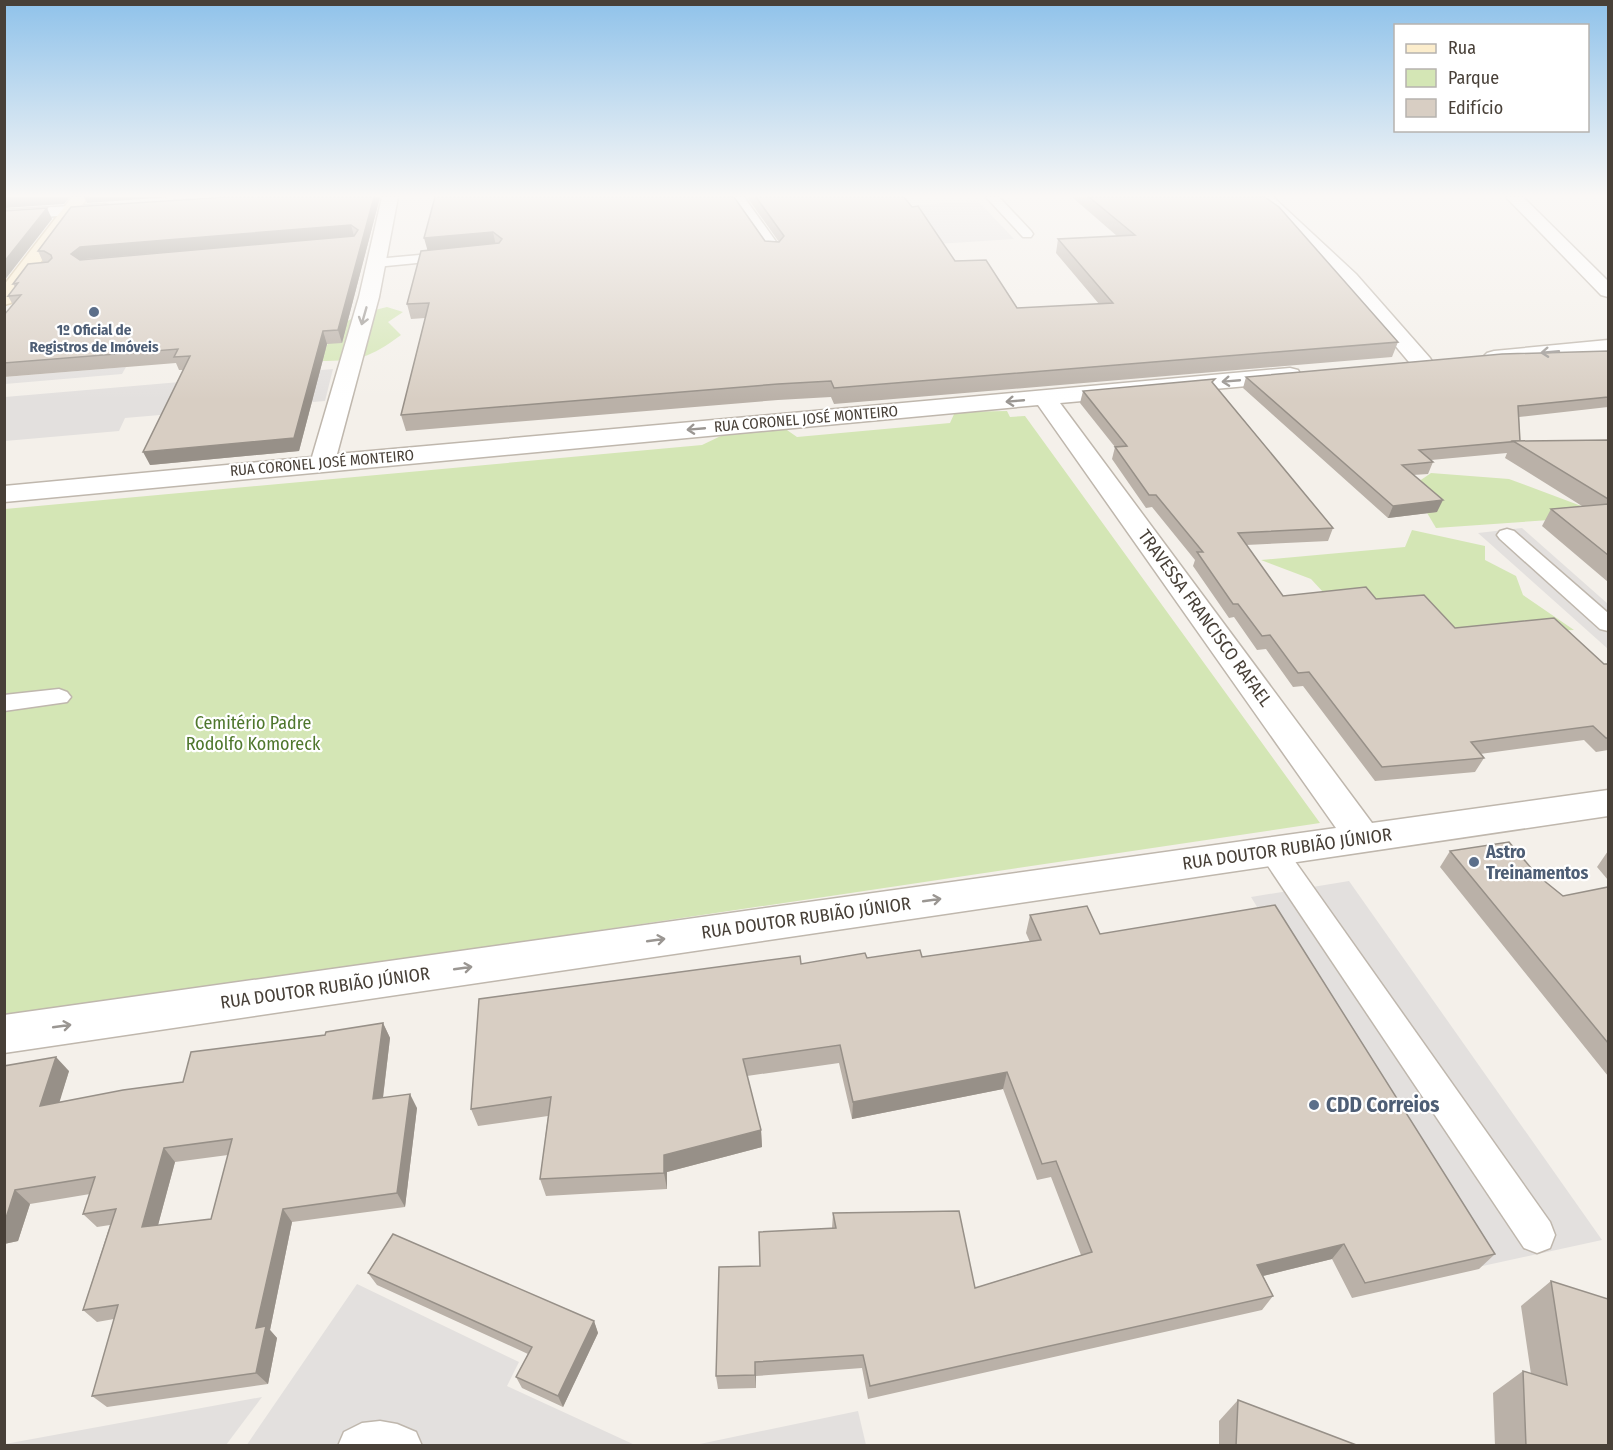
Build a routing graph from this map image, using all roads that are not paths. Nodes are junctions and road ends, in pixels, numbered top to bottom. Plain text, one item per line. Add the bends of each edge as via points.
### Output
1 (37, 265) edge
2 (376, 265) edge
3 (1335, 265) edge
4 (1582, 265) edge
5 (1608, 291) edge
6 (4, 299) edge
7 (1608, 346) edge
8 (1468, 359) edge
9 (1445, 361) edge
10 (1422, 363) junction
11 (1398, 365) edge
12 (1316, 373) edge
13 (1046, 398) junction
14 (322, 463) junction
15 (4, 494) edge
16 (1507, 535) dead end
17 (1608, 624) edge
18 (58, 697) dead end
19 (4, 703) edge
20 (1608, 803) edge
21 (1364, 838) junction
22 (1272, 850) junction
23 (4, 1034) edge
24 (1537, 1235) dead end

1 - 6 main road
2 -> 14 street
3 - 10 street
4 - 5 street
7 -> 8 street
9 - 10 street
10 - 11 street
12 -> 13 street, RUA CORONEL JOSÉ MONTEIRO
13 -> 14 street, RUA CORONEL JOSÉ MONTEIRO
13 - 21 street, TRAVESSA FRANCISCO RAFAEL
14 - 15 street, RUA CORONEL JOSÉ MONTEIRO
16 - 17 lane
18 - 19 lane
20 - 21 street, RUA DOUTOR RUBIÃO JÚNIOR
21 - 22 street, RUA DOUTOR RUBIÃO JÚNIOR
23 -> 22 street, RUA DOUTOR RUBIÃO JÚNIOR
22 - 24 lane

